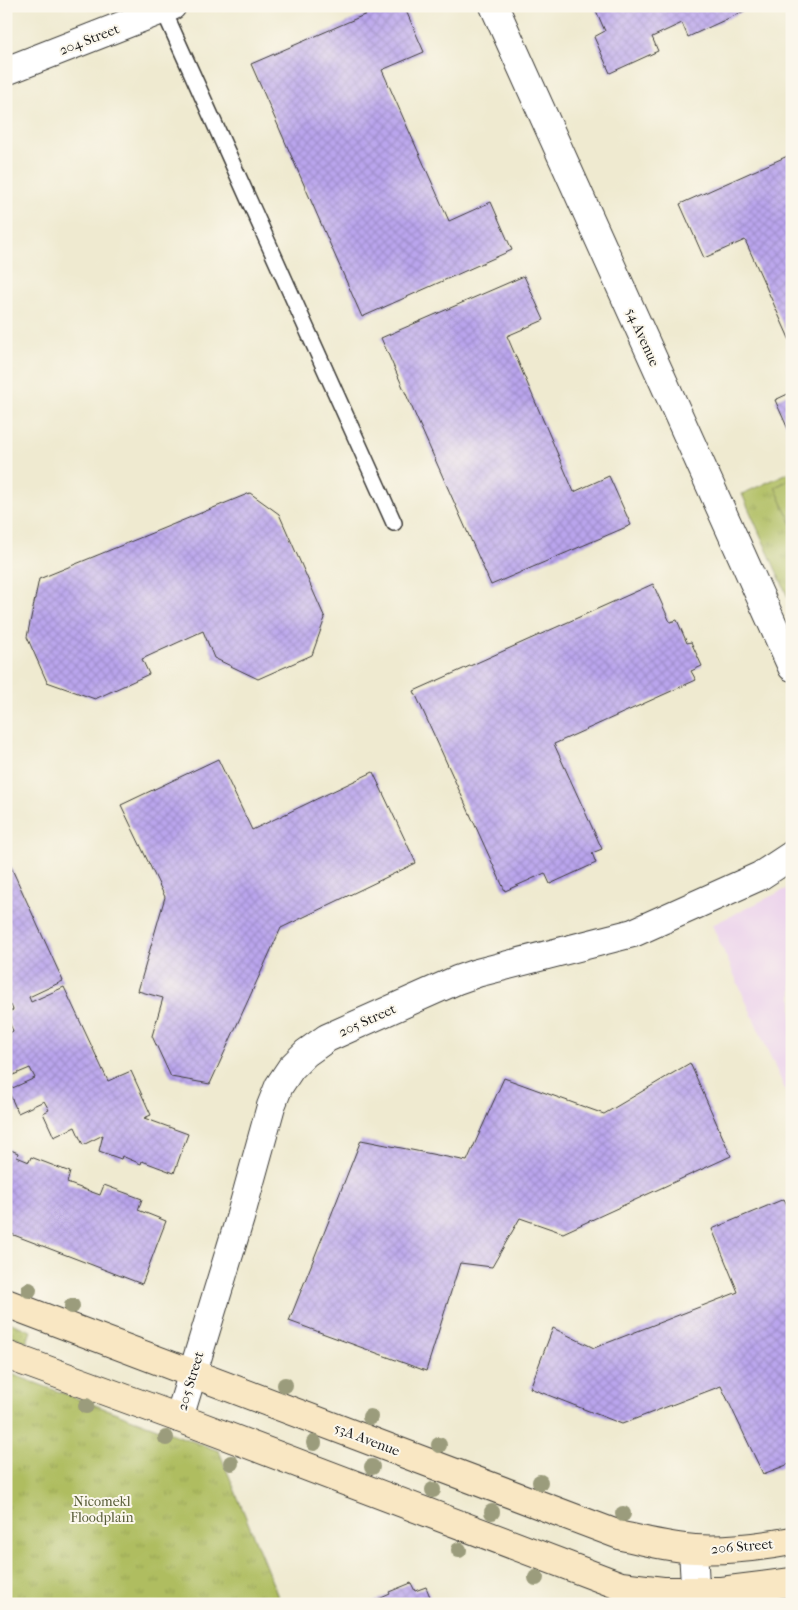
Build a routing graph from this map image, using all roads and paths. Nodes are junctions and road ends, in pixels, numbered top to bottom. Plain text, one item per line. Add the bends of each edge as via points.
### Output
1 (494, 6) edge
2 (168, 8) edge
3 (6, 71) edge
4 (394, 523) dead end
5 (792, 667) edge
6 (792, 855) edge
7 (6, 1303) edge
8 (6, 1355) edge
9 (193, 1372) junction
10 (179, 1418) junction
11 (792, 1541) edge
12 (693, 1549) junction
13 (792, 1582) edge
14 (696, 1597) edge

1 - 5 street, 54 Avenue
2 - 3 street, 204 Street
2 - 4 lane
6 - 9 street, 205 Street via 760,876 633,933 457,980 327,1038 306,1053 279,1086 271,1106
7 - 9 main road, 53A Avenue
8 - 10 main road
9 - 10 street, 205 Street
9 - 12 main road, 53A Avenue via 613,1532
10 - 14 main road via 621,1586
11 - 12 main road, 206 Street via 732,1550
12 - 14 street
13 - 14 main road

